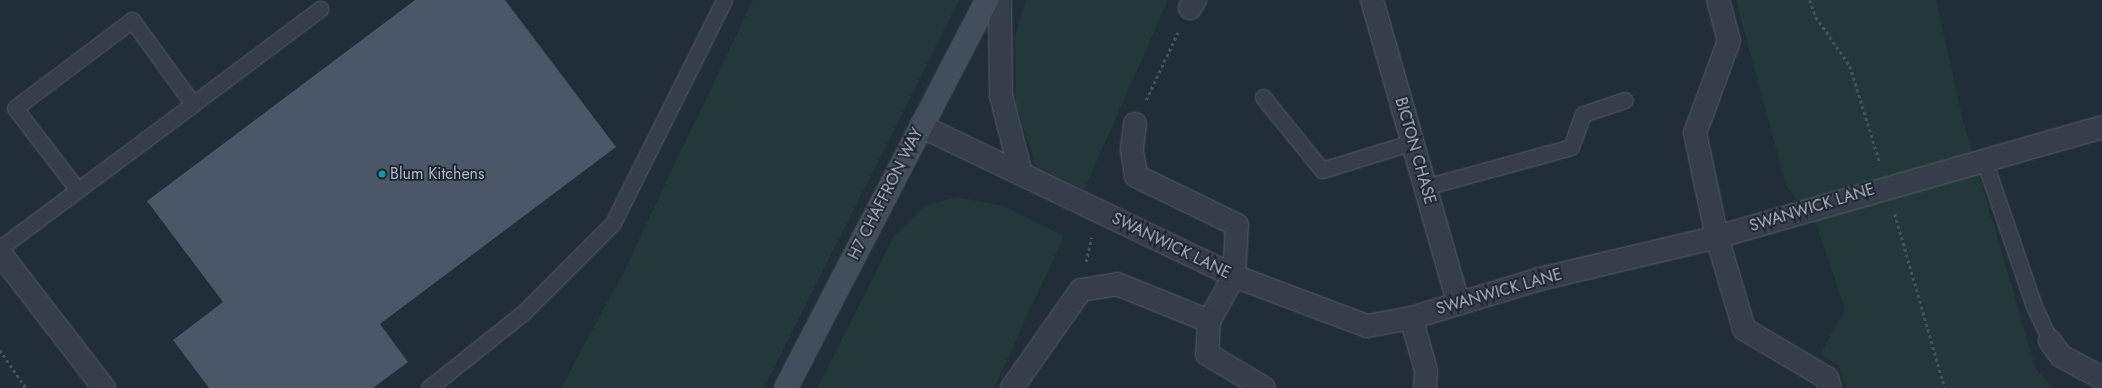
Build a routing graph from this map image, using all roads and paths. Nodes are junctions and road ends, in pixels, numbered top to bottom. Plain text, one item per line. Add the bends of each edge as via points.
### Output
1 (724, 0) edge
2 (987, 0) edge
3 (1000, 0) edge
4 (1372, 0) edge
5 (1718, 0) edge
6 (1193, 4) edge
7 (320, 9) dead end
8 (1263, 97) dead end
9 (1625, 100) dead end
10 (193, 104) junction
11 (1135, 124) joint
12 (921, 126) junction
13 (2102, 126) edge
14 (1413, 142) junction
15 (1984, 160) junction
16 (1021, 174) junction
17 (1425, 187) junction
18 (77, 189) junction
19 (1717, 236) junction
20 (0, 248) edge
21 (0, 253) edge
22 (1234, 276) junction
23 (1458, 302) junction
24 (1411, 318) junction
25 (1209, 321) junction
26 (2050, 341) joint
27 (0, 350) edge
28 (2102, 378) edge
29 (26, 388) edge
30 (104, 388) edge
31 (429, 388) edge
32 (786, 388) edge
33 (1012, 388) edge
34 (1264, 388) edge
35 (1425, 388) edge
36 (1830, 388) edge

1 - 31 lane via 612,223 523,313
2 - 12 street, H7 CHAFFRON WAY
3 - 16 street via 1001,95
4 - 14 street, BICTON CHASE
5 - 19 street via 1729,41 1695,133
6 - 11 path
7 - 10 lane
8 - 14 lane via 1322,170
9 - 17 lane via 1583,114 1571,147
10 - 18 lane
10 - 18 lane via 132,20 15,108
11 - 22 street via 1132,150 1136,176 1237,225
12 - 16 street, SWANWICK LANE
12 - 32 street, H7 CHAFFRON WAY
13 - 15 street, SWANWICK LANE
14 - 17 street, BICTON CHASE
15 - 19 street, SWANWICK LANE
15 - 26 lane via 2034,306
16 - 22 street, SWANWICK LANE
17 - 23 street, BICTON CHASE
18 - 20 lane
19 - 23 street, SWANWICK LANE via 1540,279
19 - 36 street via 1744,329 1827,378
21 - 30 street
22 - 24 street, SWANWICK LANE via 1367,326
22 - 25 street
23 - 24 street, SWANWICK LANE
24 - 35 street via 1426,370
25 - 33 street via 1117,284 1081,290
25 - 34 street via 1207,354
26 - 28 street via 2061,356
27 - 29 path

